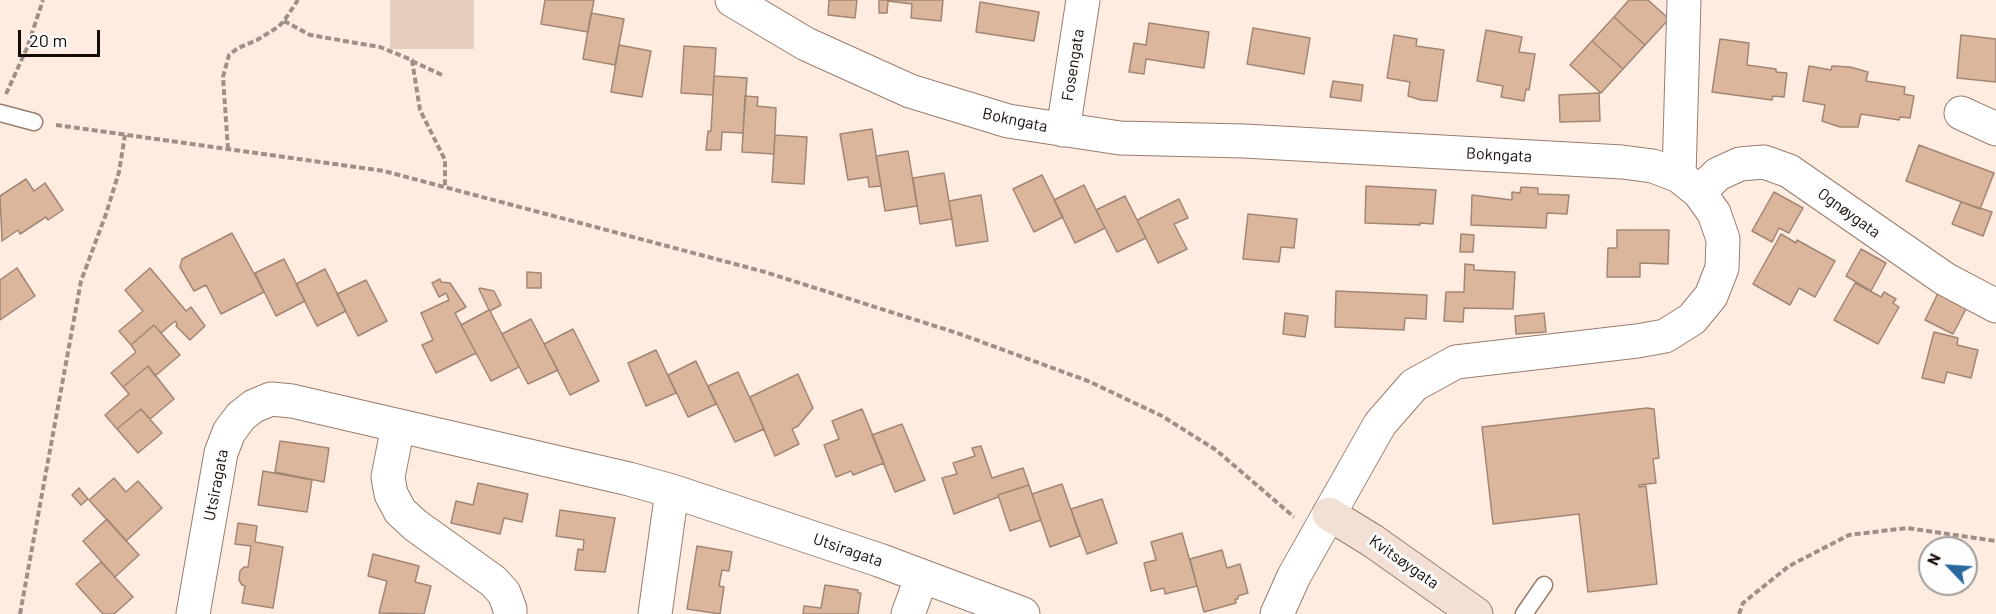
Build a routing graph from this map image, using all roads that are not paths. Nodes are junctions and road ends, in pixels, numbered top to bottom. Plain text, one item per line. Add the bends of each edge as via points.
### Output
1 (732, 0) edge
2 (1083, 0) edge
3 (1684, 0) edge
4 (2, 106) edge
5 (1961, 113) dead end
6 (34, 122) road end
7 (1996, 129) edge
8 (1063, 130) junction
9 (1689, 184) junction
10 (1996, 306) edge
11 (398, 426) junction
12 (672, 491) junction
13 (1323, 524) junction
14 (922, 576) junction
15 (1544, 585) dead end
16 (193, 614) edge
17 (510, 614) edge
18 (655, 614) edge
19 (908, 614) edge
20 (1023, 614) edge
21 (1277, 614) edge
22 (1476, 614) edge
23 (1524, 614) edge

1 - 8 street, Bokngata via 806,44 910,91 1008,121
2 - 8 street, Fosengata
3 - 9 street
4 - 6 lane
5 - 7 street
8 - 9 street, Bokngata via 1120,138 1622,162 1653,165
9 - 10 street, Ognøygata via 1740,164 1764,162 1789,171 1945,279
9 - 13 street via 1714,213 1723,239 1722,268 1711,296 1692,319 1665,336 1456,362 1414,385 1380,424
11 - 12 street, Utsiragata
11 - 16 street, Utsiragata via 292,400 271,399 241,416 221,453
11 - 17 street via 388,477 400,511 493,581 504,593
12 - 14 street, Utsiragata
12 - 18 street
13 - 21 street
13 - 22 street, Kvitsøygata via 1373,540
14 - 19 street
14 - 20 street, Utsiragata
15 - 23 lane

